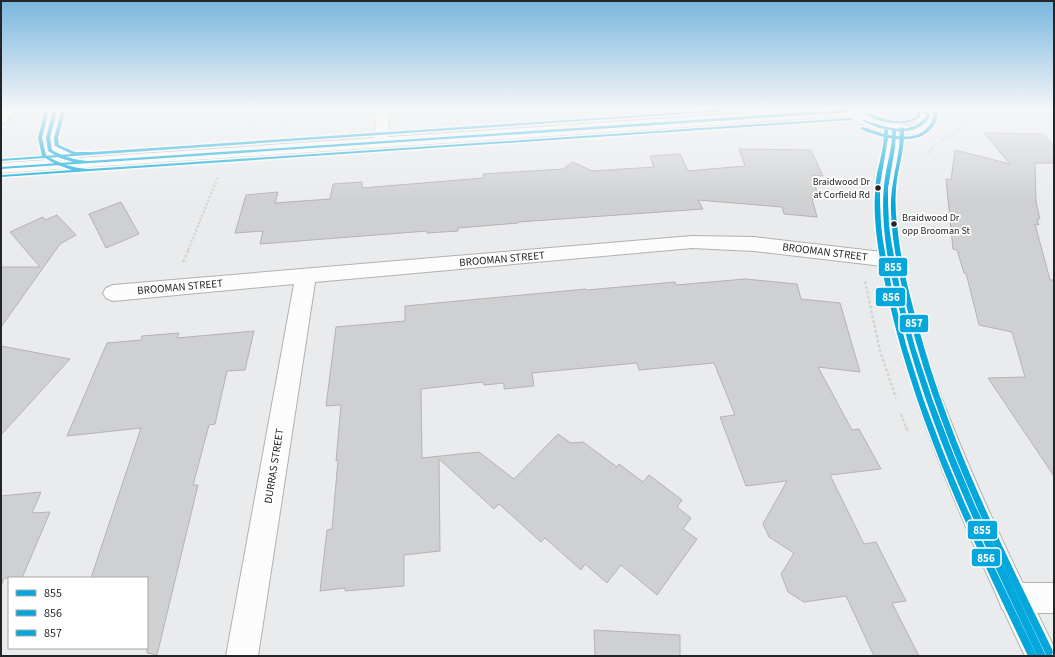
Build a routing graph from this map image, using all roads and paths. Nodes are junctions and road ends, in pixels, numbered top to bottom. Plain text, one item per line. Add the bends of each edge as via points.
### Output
1 (48, 141) edge
2 (415, 141) edge
3 (896, 141) edge
4 (381, 143) joint
5 (935, 145) dead end
6 (928, 152) dead end
7 (77, 163) junction
8 (1, 168) edge
9 (218, 177) dead end
10 (891, 260) junction
11 (306, 276) junction
12 (172, 287) junction
13 (113, 293) dead end
14 (1013, 598) junction
15 (1054, 598) edge
16 (242, 656) edge
17 (1042, 656) edge

1 - 7 street via 50,151
2 - 4 street
3 - 10 street via 887,179 885,203
4 - 7 street
5 - 6 path
7 - 8 street
9 - 12 path
10 - 11 street, BROOMAN STREET via 769,245 692,242
10 - 14 street via 903,320 926,393 975,514
11 - 12 street, BROOMAN STREET
11 - 16 street, DURRAS STREET
12 - 13 street, BROOMAN STREET
14 - 15 street
14 - 17 street

